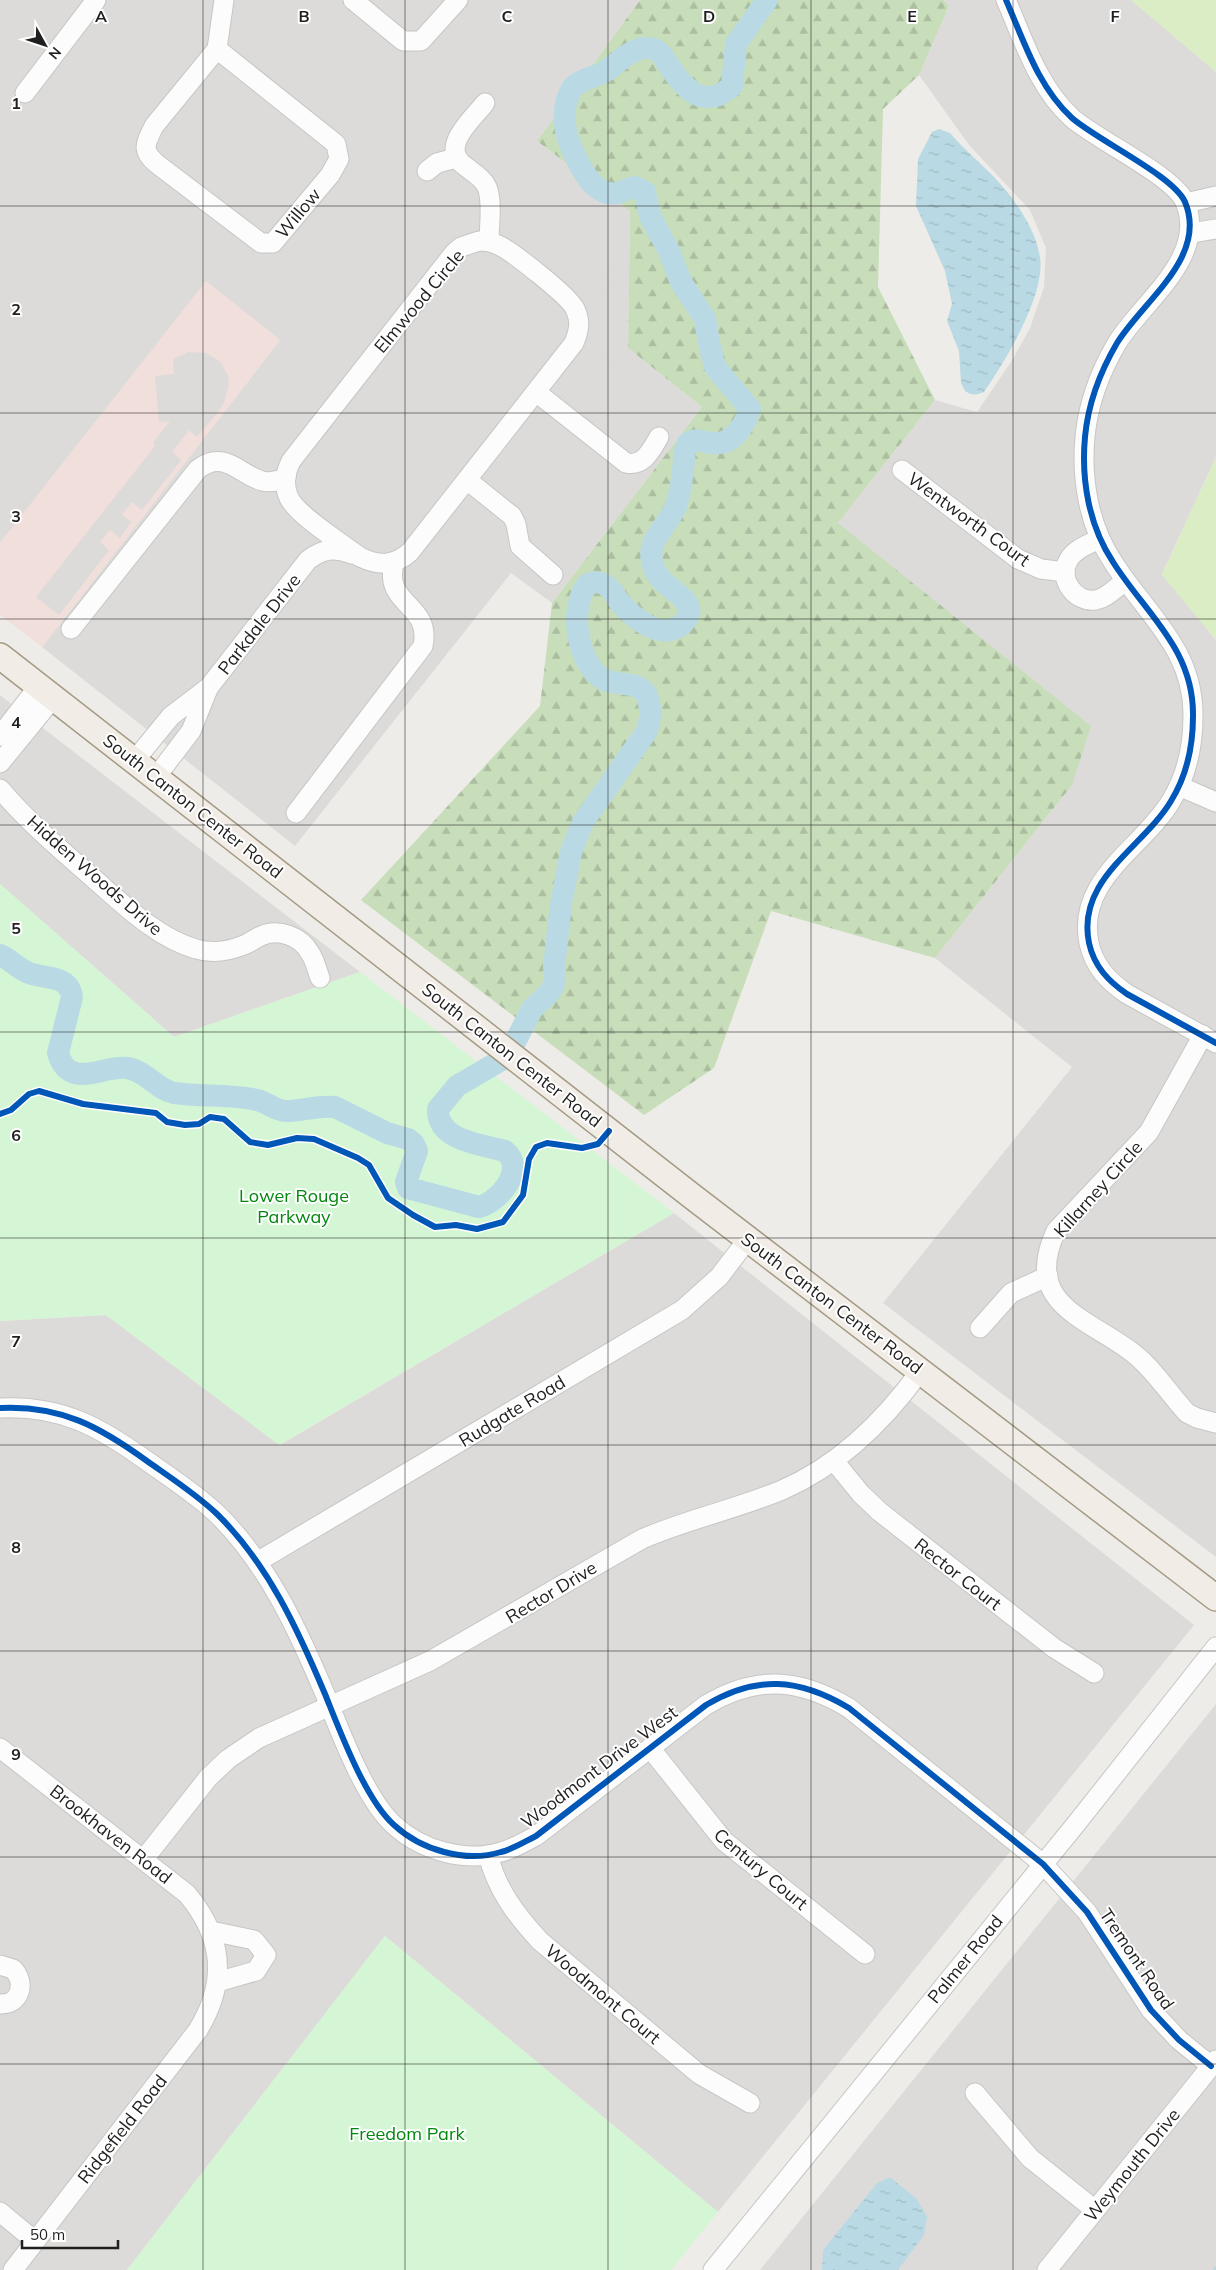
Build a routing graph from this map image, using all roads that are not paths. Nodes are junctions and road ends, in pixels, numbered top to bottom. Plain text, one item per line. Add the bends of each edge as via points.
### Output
1 (96, 0) edge
2 (224, 0) edge
3 (353, 0) edge
4 (458, 0) edge
5 (1006, 0) edge
6 (216, 48) junction
7 (25, 93) dead end
8 (485, 103) dead end
9 (456, 158) junction
10 (427, 171) dead end
11 (1216, 196) edge
12 (1186, 203) junction
13 (1216, 229) edge
14 (1191, 233) junction
15 (489, 241) junction
16 (536, 392) junction
17 (659, 437) dead end
18 (902, 470) dead end
19 (286, 477) junction
20 (467, 480) junction
21 (303, 514) junction
22 (1100, 539) junction
23 (360, 557) junction
24 (308, 560) junction
25 (394, 562) junction
26 (1065, 572) junction
27 (553, 575) dead end
28 (1126, 581) junction
29 (71, 629) dead end
30 (0, 656) edge
31 (209, 687) junction
32 (45, 693) junction
33 (0, 736) edge
34 (135, 760) junction
35 (0, 762) edge
36 (156, 777) junction
37 (1179, 786) junction
38 (0, 789) edge
39 (1216, 802) edge
40 (296, 813) dead end
41 (320, 978) dead end
42 (1209, 1039) edge
43 (748, 1239) junction
44 (1048, 1276) junction
45 (980, 1328) dead end
46 (921, 1370) junction
47 (0, 1408) edge
48 (1216, 1423) edge
49 (834, 1461) junction
50 (258, 1562) junction
51 (1216, 1598) edge
52 (1216, 1647) edge
53 (1094, 1673) dead end
54 (330, 1707) junction
55 (0, 1748) edge
56 (650, 1748) junction
57 (488, 1855) junction
58 (144, 1859) junction
59 (1043, 1864) junction
60 (211, 1932) junction
61 (217, 1953) joint
62 (865, 1954) dead end
63 (0, 1965) edge
64 (217, 1982) junction
65 (0, 2004) edge
66 (1214, 2063) edge
67 (975, 2093) dead end
68 (750, 2102) dead end
69 (1095, 2210) junction
70 (0, 2212) edge
71 (35, 2241) junction
72 (13, 2270) edge
73 (713, 2270) edge
74 (1047, 2270) edge

1 - 7 street
2 - 6 street, Willow
3 - 4 street via 403,41 420,41
5 - 12 street via 1040,76 1059,104 1087,130 1172,184
6 - 6 street, Willow via 154,126 146,141 146,149 153,161 243,231 261,243 273,242 330,175 339,159 336,144
8 - 9 street via 456,140
9 - 10 street via 437,163
9 - 15 street via 487,188
11 - 12 street
12 - 14 street
13 - 14 street
14 - 22 street via 1178,265 1117,343 1103,368 1092,401 1085,435 1084,472 1089,505
15 - 16 street via 503,248 569,300 578,316 574,343
15 - 19 street, Elmwood Circle via 470,243 454,253 291,461
16 - 17 street via 626,463 642,461
16 - 20 street
18 - 26 street, Wentworth Court via 1018,559 1041,569
19 - 21 street via 289,498
19 - 29 street via 268,483 258,481 229,462 221,460 204,464
20 - 25 street via 410,552
20 - 27 street via 512,516 520,546
21 - 23 street
21 - 24 street via 313,537
22 - 26 street via 1074,553
22 - 28 street
23 - 24 street via 331,549 318,552
23 - 25 street via 379,565
24 - 31 street, Parkdale Drive
25 - 40 street via 392,582 420,617 424,626 423,646
26 - 28 street via 1071,590 1088,600 1104,597
28 - 37 street via 1169,636 1189,681 1194,710 1193,734
30 - 32 main road, South Canton Center Road
31 - 34 street, Parkdale Drive via 171,716
31 - 36 street, Parkdale Drive via 191,731
32 - 33 street
32 - 34 main road, South Canton Center Road
32 - 35 street
34 - 36 main road, South Canton Center Road
36 - 43 main road, South Canton Center Road
37 - 39 street
37 - 42 street via 1160,818 1099,885 1090,907 1088,934 1096,962 1113,984
38 - 41 street, Hidden Woods Drive via 50,840 122,903 166,936 198,950 216,952 278,932 302,943 310,952
42 - 44 street, Killarney Circle via 1149,1132 1056,1231 1048,1254
43 - 46 main road, South Canton Center Road
43 - 50 street, Rudgate Road via 719,1277 682,1310
44 - 45 street via 1011,1293
44 - 48 street, Killarney Circle via 1054,1294 1066,1310 1135,1354 1188,1413
46 - 49 street, Rector Drive via 898,1402
46 - 51 main road, South Canton Center Road
47 - 50 street, Woodmont Drive West via 60,1413 114,1437 216,1513
49 - 53 street, Rector Court via 880,1512 1054,1648
49 - 54 street, Rector Drive via 783,1489 642,1539 430,1661
50 - 54 street, Woodmont Drive West via 283,1605
52 - 59 street, Palmer Road
54 - 57 street, Woodmont Drive West via 371,1796 394,1825 414,1840 437,1850 466,1856
54 - 58 street, Rector Drive via 241,1749 208,1778
55 - 58 street, Brookhaven Road
56 - 57 street, Woodmont Drive West via 536,1836 510,1849
56 - 59 street, Woodmont Drive West via 706,1705 732,1691 770,1684 809,1689 848,1708
56 - 62 street, Century Court via 724,1841
57 - 68 street, Woodmont Court via 503,1895 540,1941 699,2074
58 - 60 street, Brookhaven Road via 187,1894 200,1909
59 - 66 street, Tremont Road via 1087,1912 1150,2010 1179,2040
59 - 73 street, Palmer Road
60 - 61 street, Brookhaven Road
60 - 64 street via 254,1940 266,1955 256,1971
61 - 64 street, Ridgefield Road
63 - 65 street via 13,1969 21,1982 21,1990 12,2002
64 - 71 street, Ridgefield Road via 214,1999 198,2030
66 - 69 street, Weymouth Drive
67 - 69 street via 1030,2158
69 - 74 street, Weymouth Drive
70 - 71 street
71 - 72 street, Ridgefield Road

